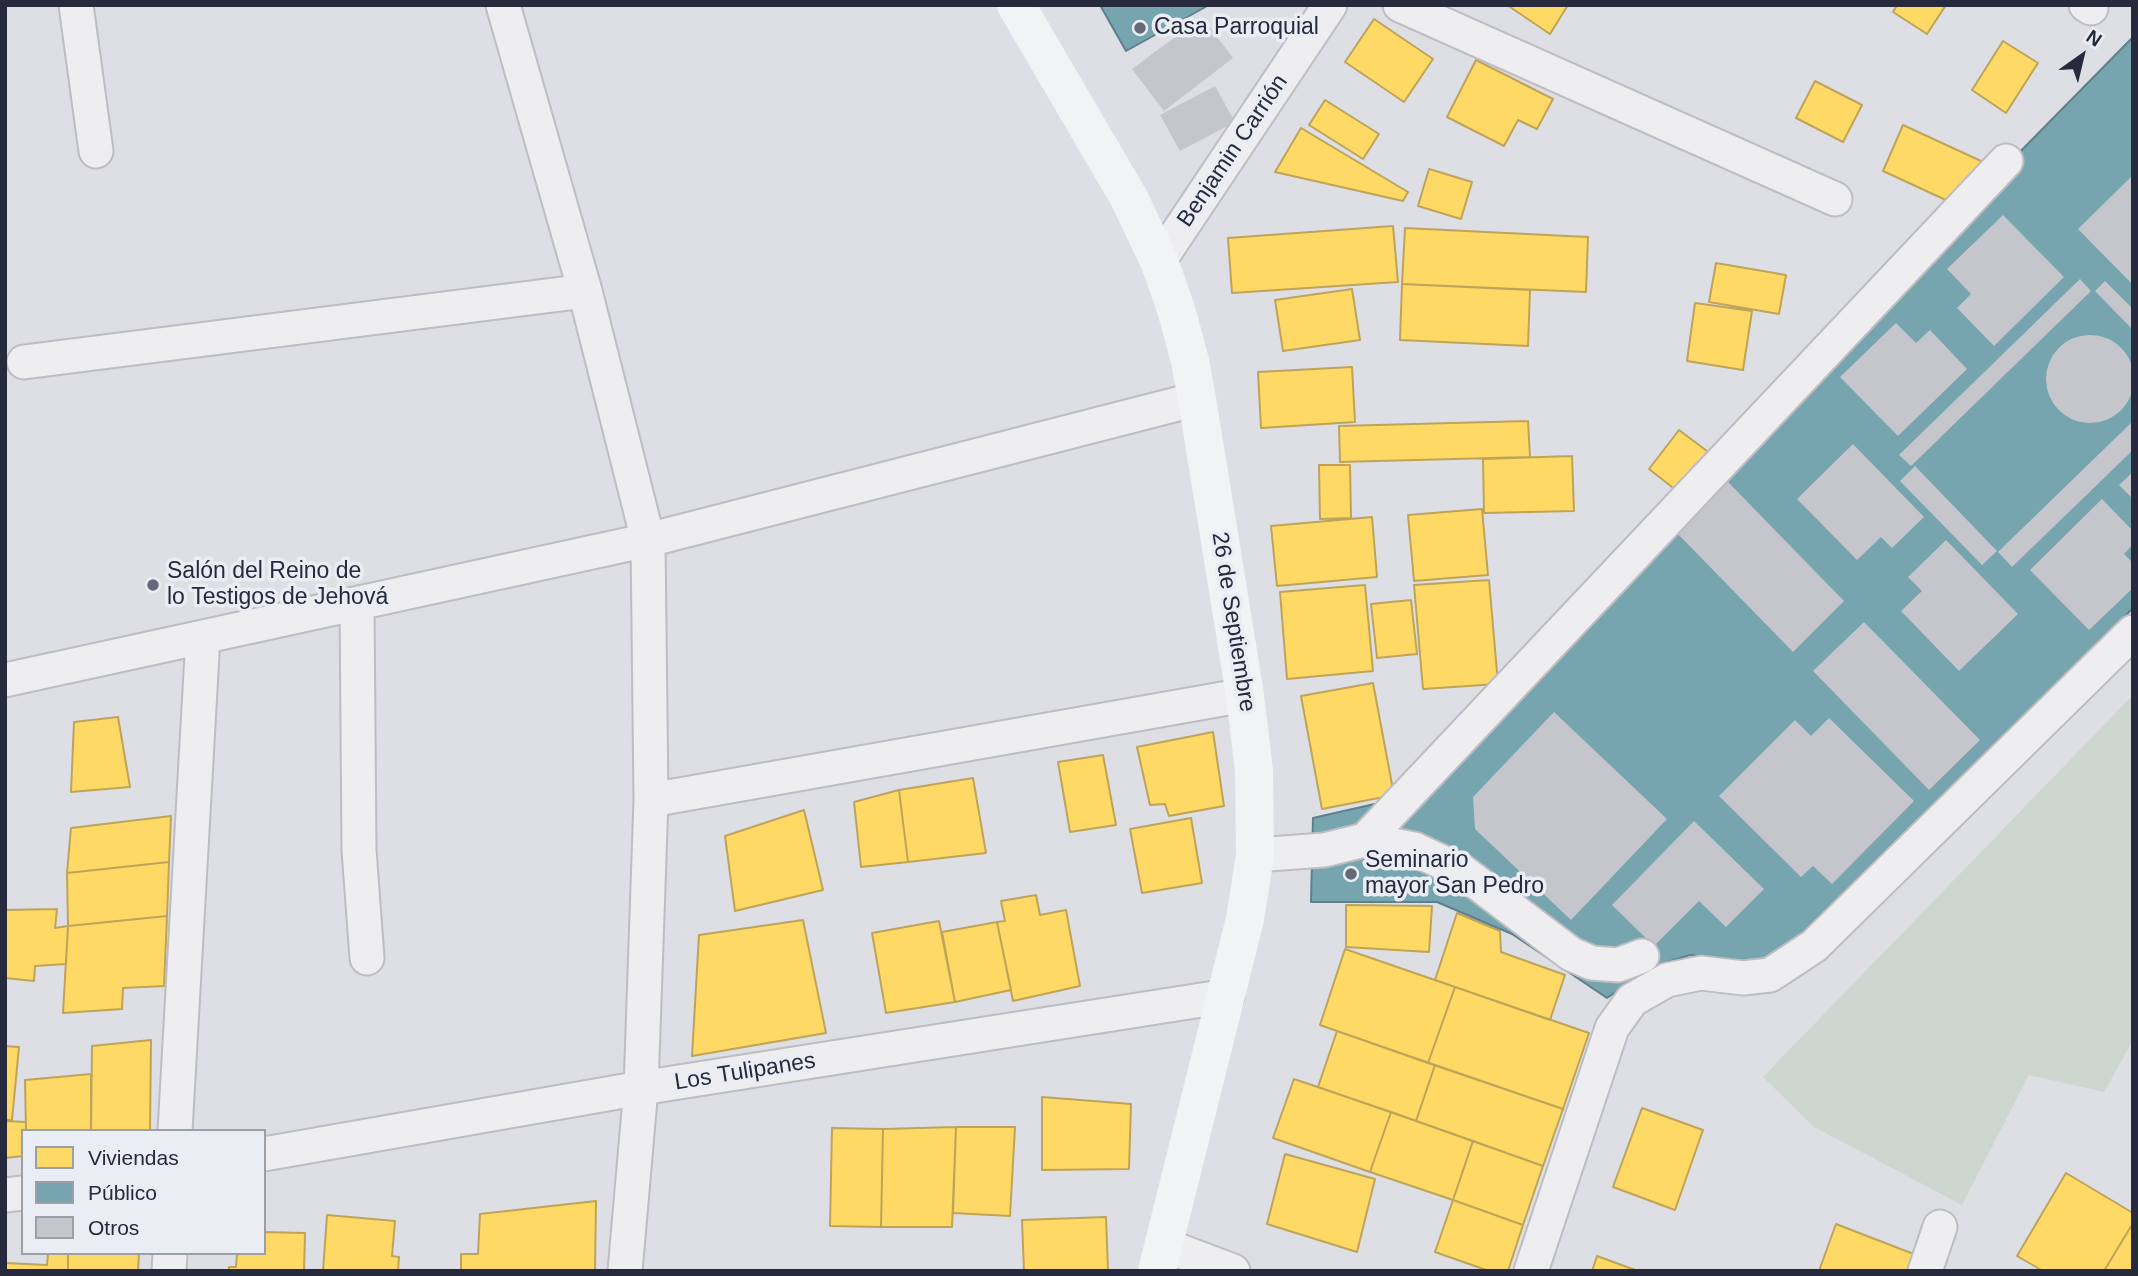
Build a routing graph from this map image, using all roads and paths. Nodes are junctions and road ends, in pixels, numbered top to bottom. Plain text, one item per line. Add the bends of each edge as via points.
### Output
1 (76, 5) edge
2 (503, 5) edge
3 (1016, 5) edge
4 (1330, 5) edge
5 (1400, 5) edge
6 (96, 151) dead end
7 (2006, 161) dead end
8 (1835, 199) dead end
9 (1159, 261) junction
10 (585, 291) junction
11 (24, 362) dead end
12 (1197, 399) junction
13 (648, 540) junction
14 (357, 604) junction
15 (2133, 632) edge
16 (203, 637) junction
17 (5, 680) edge
18 (1245, 695) junction
19 (651, 800) junction
20 (1365, 840) junction
21 (1255, 855) junction
22 (1642, 956) dead end
23 (367, 958) dead end
24 (1227, 996) junction
25 (641, 1088) junction
26 (175, 1129) edge
27 (266, 1154) edge
28 (1940, 1227) dead end
29 (1161, 1258) edge
30 (625, 1271) edge
31 (1233, 1271) edge
32 (1531, 1271) edge
33 (1925, 1271) edge

1 - 6 street
2 - 10 street
3 - 9 street, 26 de Septiembre via 1129,198
4 - 9 street, Benjamin Carrión
5 - 8 street
7 - 20 street
9 - 12 street, 26 de Septiembre via 1176,309
10 - 11 street
10 - 13 street
12 - 13 street
12 - 18 street, 26 de Septiembre
13 - 14 street
13 - 19 street
14 - 16 street
14 - 23 street via 359,850
15 - 32 street via 1814,946 1770,975 1743,978 1701,973 1667,980 1632,1000 1612,1028
16 - 17 street
16 - 26 street
18 - 19 street
18 - 21 street, 26 de Septiembre via 1254,771
19 - 25 street
20 - 21 street via 1324,850
20 - 22 street via 1413,849 1463,872 1582,959 1618,965
21 - 24 street, 26 de Septiembre
24 - 25 street, Los Tulipanes
24 - 29 street, 26 de Septiembre
25 - 27 street, Los Tulipanes
25 - 30 street
28 - 33 street
29 - 31 street

